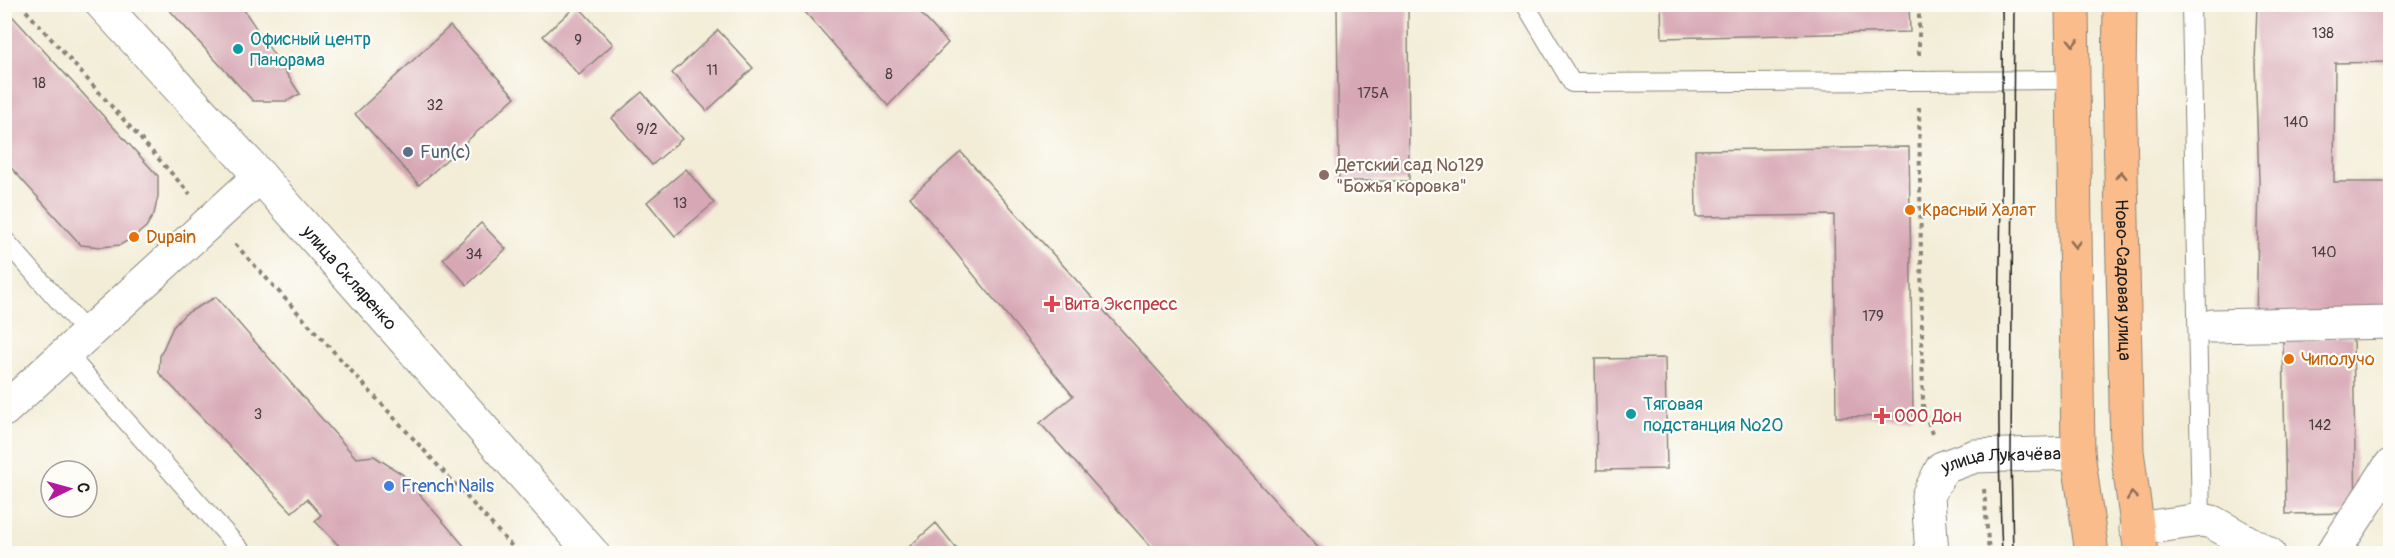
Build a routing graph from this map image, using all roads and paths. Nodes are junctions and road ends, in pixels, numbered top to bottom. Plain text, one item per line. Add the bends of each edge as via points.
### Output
1 (20, 4) edge
2 (102, 4) edge
3 (1525, 4) edge
4 (1919, 4) edge
5 (2072, 4) edge
6 (2120, 4) edge
7 (2191, 4) edge
8 (2073, 80) junction
9 (1919, 82) junction
10 (260, 176) junction
11 (213, 219) junction
12 (4, 239) edge
13 (2391, 322) edge
14 (2212, 326) dead end
15 (77, 344) junction
16 (4, 410) edge
17 (2078, 453) junction
18 (1975, 456) junction
19 (2391, 466) edge
20 (1942, 468) junction
21 (2201, 520) junction
22 (2138, 541) edge
23 (244, 554) edge
24 (519, 554) edge
25 (593, 554) edge
26 (1932, 554) edge
27 (1989, 554) edge
28 (2092, 554) edge
29 (2269, 554) edge
30 (2332, 554) edge

1 - 11 path
2 - 10 street, улица Скляренко
3 - 9 lane via 1572,83
4 - 9 path
5 -> 8 main road
22 -> 6 main road, Ново-Садовая улица via 2127,451
7 - 21 lane
8 - 9 lane
8 -> 17 main road
9 - 20 path via 1923,406
10 - 11 street
10 - 25 street, улица Скляренко
11 - 15 street
11 - 24 path
12 - 15 lane
13 - 14 street
15 - 16 street
15 - 23 lane
17 - 18 street, улица Лукачёва
17 - 28 main road
18 - 20 street, улица Лукачёва
18 - 27 path via 1985,492
19 - 30 street
20 - 26 street, улица Лукачёва via 1928,496
21 - 22 street
21 - 29 street via 2212,522

